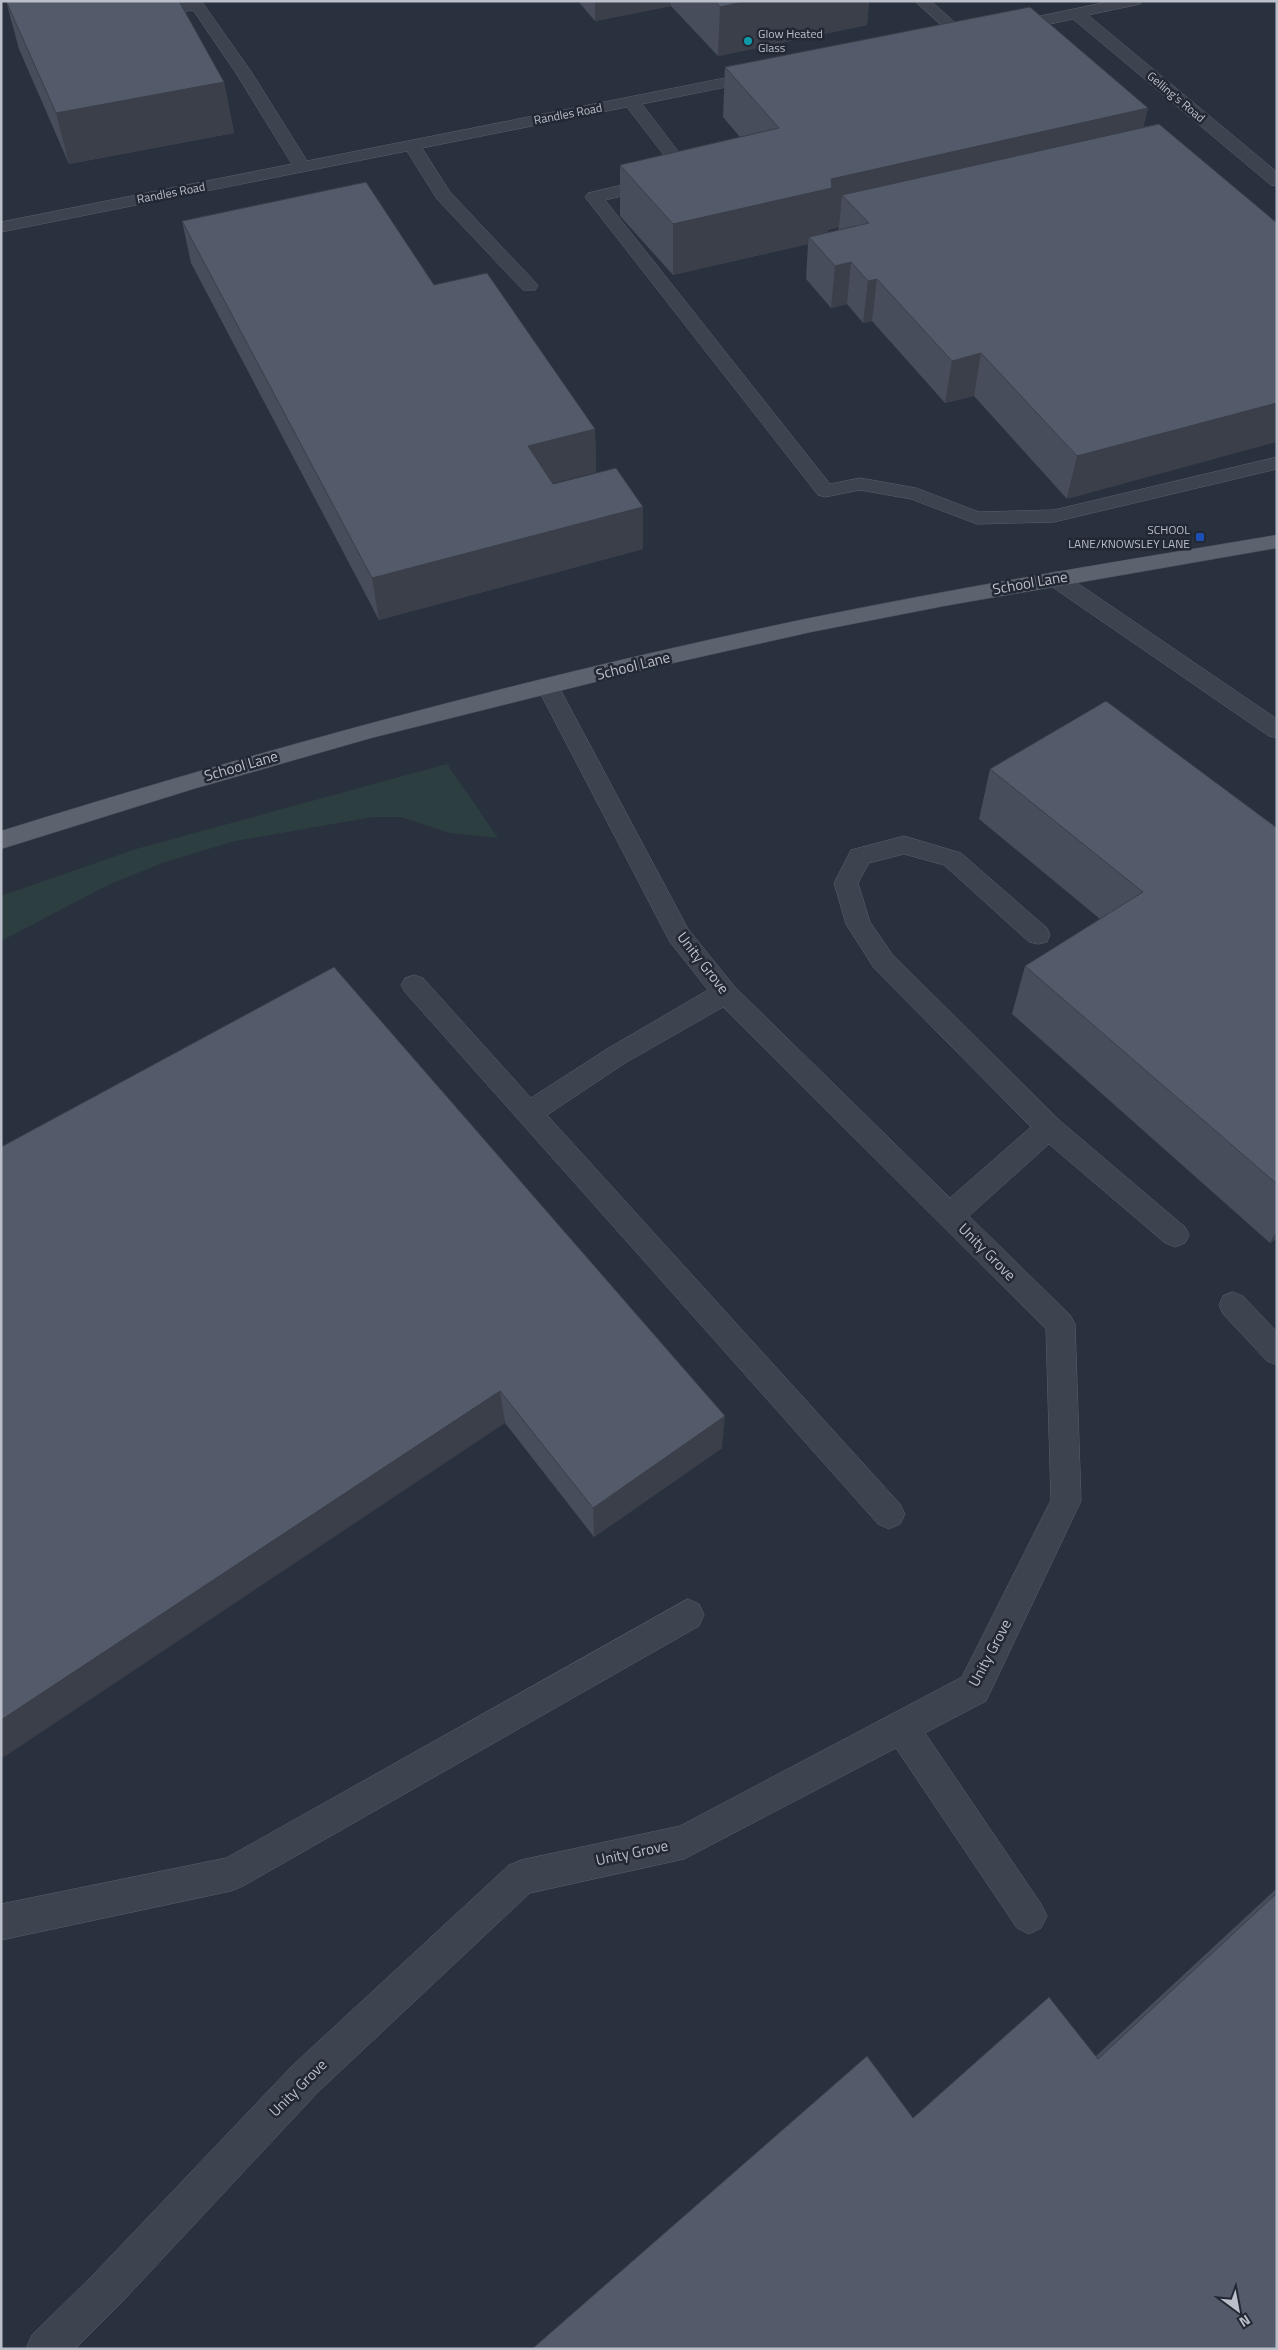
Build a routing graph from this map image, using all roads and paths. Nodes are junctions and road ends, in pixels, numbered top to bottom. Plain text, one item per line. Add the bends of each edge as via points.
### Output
1 (922, 1) edge
2 (1135, 1) edge
3 (1076, 13) junction
4 (129, 17) edge
5 (963, 38) junction
6 (944, 41) edge
7 (778, 73) edge
8 (631, 101) junction
9 (412, 145) junction
10 (302, 167) junction
11 (1277, 181) edge
12 (1, 227) edge
13 (529, 286) dead end
14 (1277, 463) edge
15 (1277, 541) edge
16 (1056, 579) junction
17 (548, 686) junction
18 (1277, 730) edge
19 (1, 840) edge
20 (1038, 935) dead end
21 (414, 985) dead end
22 (725, 992) junction
23 (529, 1114) junction
24 (1049, 1128) junction
25 (950, 1215) junction
26 (1175, 1235) dead end
27 (1233, 1305) dead end
28 (1277, 1352) edge
29 (889, 1514) dead end
30 (688, 1616) dead end
31 (902, 1728) junction
32 (1030, 1916) dead end
33 (1, 1922) edge
34 (46, 2349) edge

1 - 5 street
2 - 3 street
3 - 5 street
3 - 11 street, Gelling's Road
4 - 10 street via 197,5
5 - 6 street
7 - 8 street, Randles Road
8 - 9 street, Randles Road
8 - 14 street via 688,175 594,197 825,491 860,484 916,494 977,518 1054,516
9 - 10 street, Randles Road
9 - 13 street via 442,195
10 - 12 street, Randles Road
15 - 16 main road, School Lane
16 - 17 main road, School Lane via 754,637
16 - 18 street
17 - 19 main road, School Lane via 346,737 149,792
17 - 22 street, Unity Grove via 679,935
20 - 24 street via 952,859 904,845 860,856 846,883 858,924 883,962
21 - 23 street
22 - 23 street via 616,1056
22 - 25 street, Unity Grove
23 - 29 street
24 - 25 street
24 - 26 street
25 - 31 street, Unity Grove via 1060,1324 1066,1501 974,1689
27 - 28 street
30 - 33 street via 232,1874
31 - 32 street
31 - 34 street, Unity Grove via 684,1842 521,1877 305,2079 108,2288

